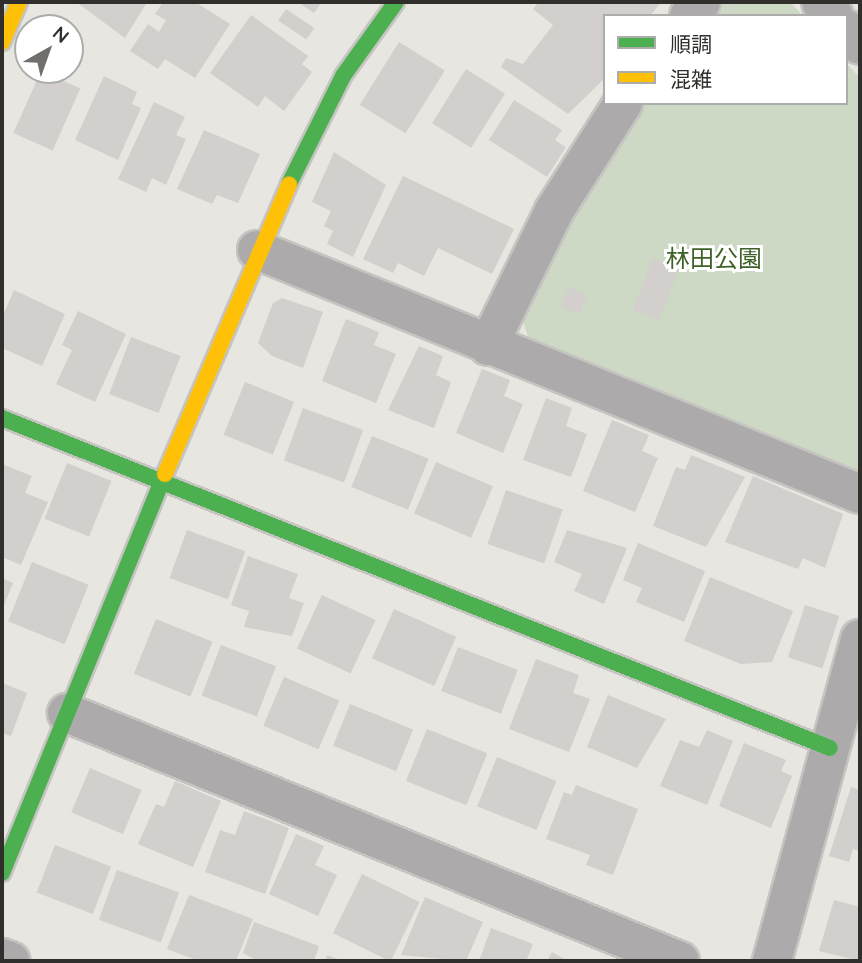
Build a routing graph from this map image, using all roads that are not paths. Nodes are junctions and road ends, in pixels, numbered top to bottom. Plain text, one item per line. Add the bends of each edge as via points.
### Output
1 (19, 2) edge
2 (396, 2) edge
3 (848, 31) edge
4 (2, 42) edge
5 (860, 45) edge
6 (621, 105) edge
7 (257, 250) junction
8 (488, 346) junction
9 (2, 418) edge
10 (162, 481) junction
11 (860, 494) edge
12 (860, 639) edge
13 (67, 713) junction
14 (831, 748) junction
15 (2, 873) edge
16 (2, 958) edge
17 (10, 961) edge
18 (680, 961) edge
19 (772, 961) edge

1 - 4 street
2 - 7 street via 343,76
3 - 5 street
6 - 8 street via 554,211
7 - 8 street
7 - 10 street
8 - 11 street
9 - 10 street
10 - 13 street
10 - 14 street
12 - 14 street
13 - 15 street
13 - 18 street
14 - 19 street
16 - 17 street

